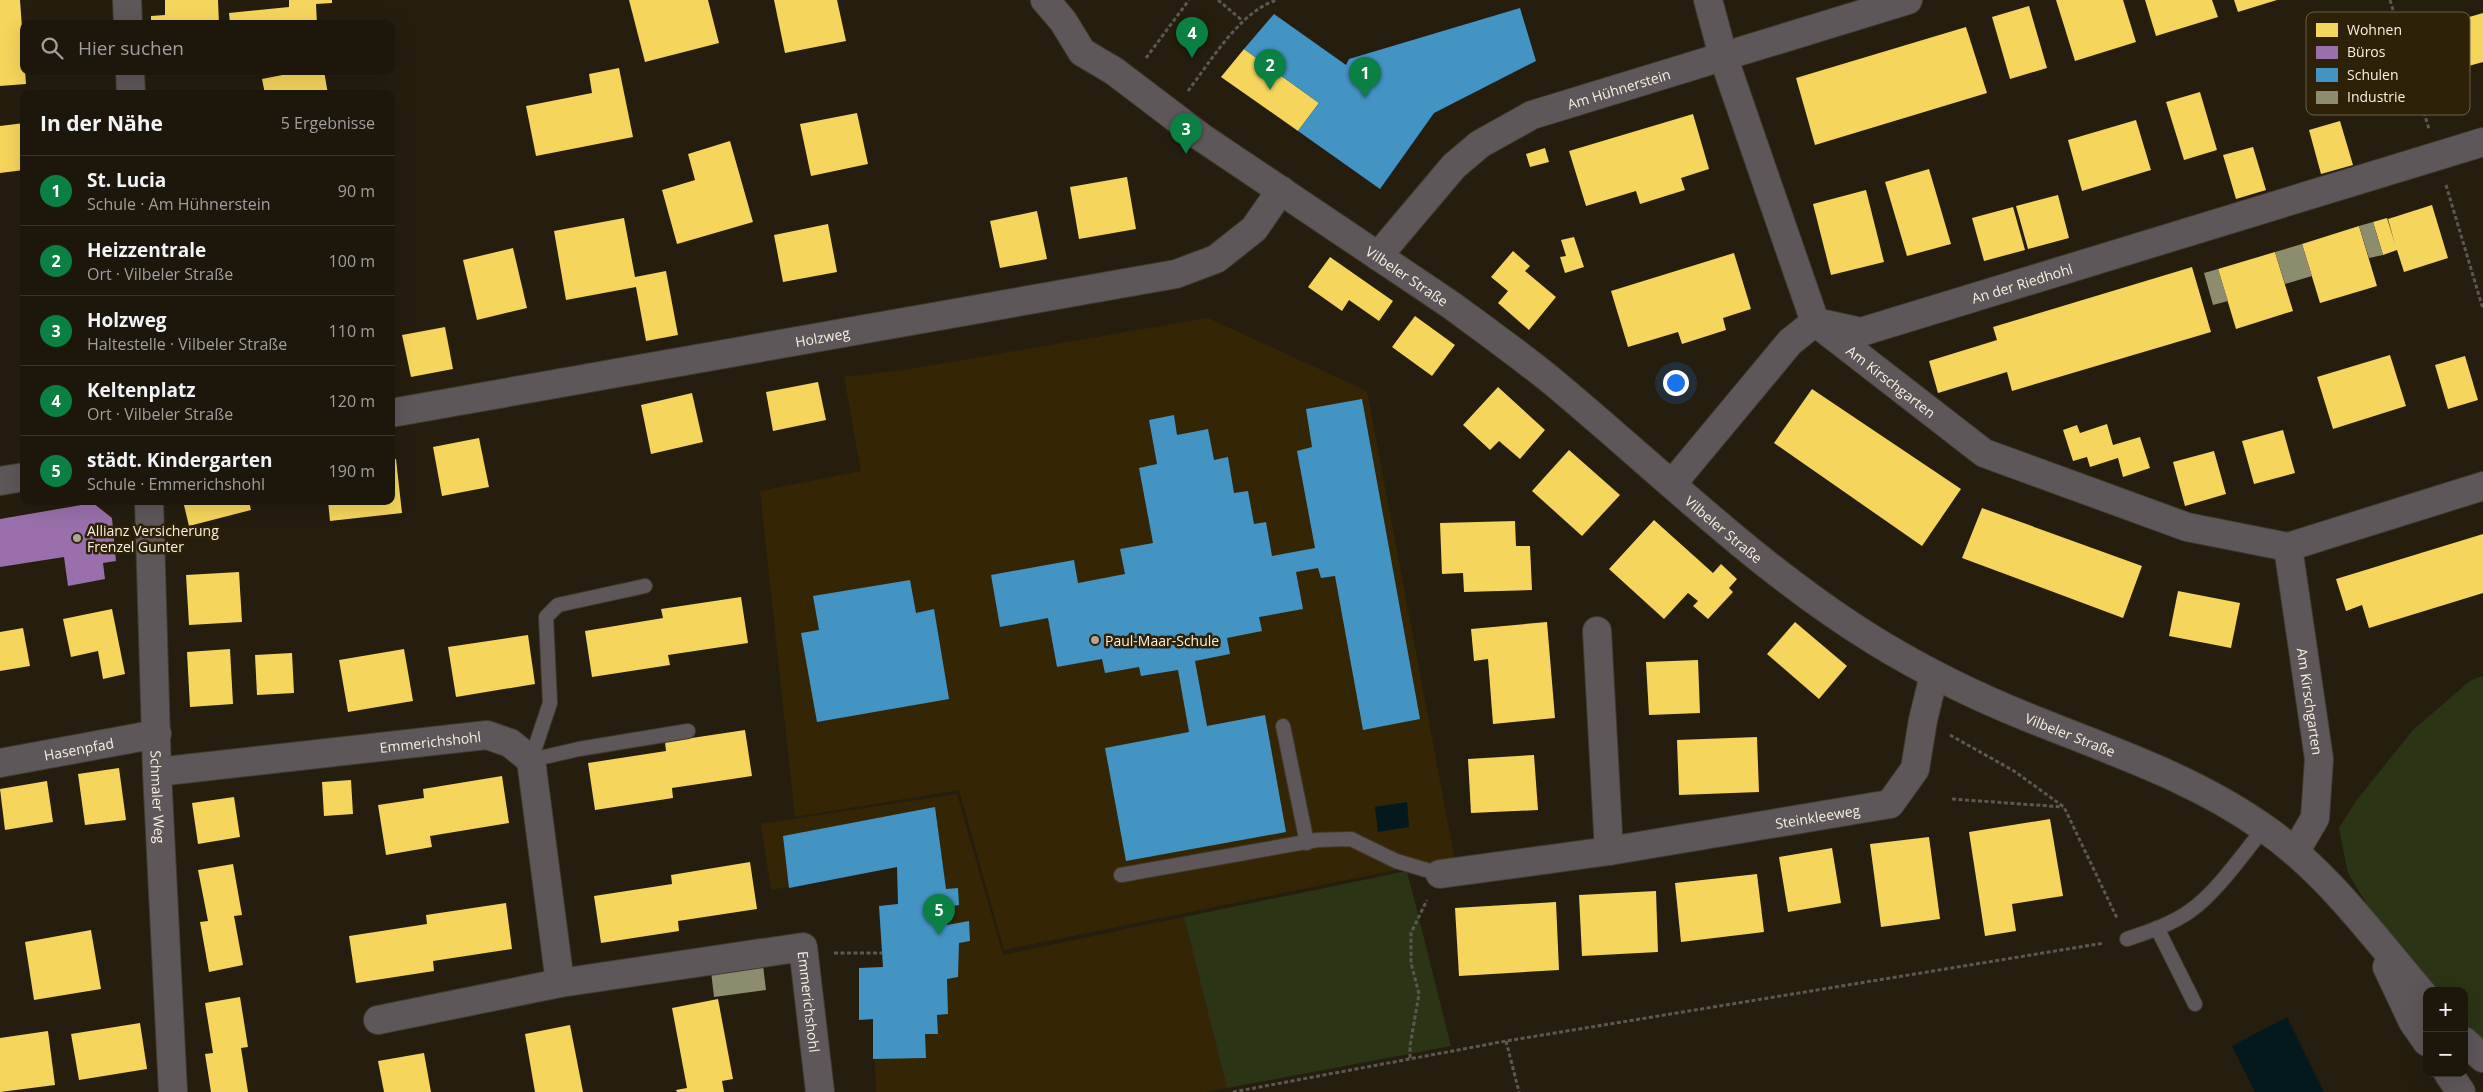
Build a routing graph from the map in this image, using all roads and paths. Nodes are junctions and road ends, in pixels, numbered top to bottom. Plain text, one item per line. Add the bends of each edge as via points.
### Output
1 (127, 0) edge
2 (1045, 0) edge
3 (1189, 0) edge
4 (1218, 0) edge
5 (1277, 0) edge
6 (1708, 0) edge
7 (1908, 0) edge
8 (128, 20) edge
9 (1243, 21) junction
10 (1164, 34) dead end
11 (1723, 56) junction
12 (130, 75) edge
13 (131, 90) edge
14 (1169, 115) junction
15 (2483, 142) edge
16 (1281, 190) junction
17 (1378, 256) junction
18 (1814, 322) junction
19 (395, 412) edge
20 (20, 478) edge
21 (0, 481) edge
22 (1672, 484) junction
23 (2483, 486) edge
24 (149, 505) edge
25 (2288, 547) junction
26 (646, 586) dead end
27 (1597, 631) dead end
28 (1934, 675) junction
29 (1923, 720) junction
30 (1283, 726) dead end
31 (688, 731) dead end
32 (157, 734) junction
33 (531, 760) junction
34 (0, 763) edge
35 (157, 772) junction
36 (1952, 799) dead end
37 (2064, 807) junction
38 (2264, 828) junction
39 (1307, 842) junction
40 (1609, 851) junction
41 (2295, 852) junction
42 (1440, 874) junction
43 (1121, 875) dead end
44 (2367, 926) junction
45 (2157, 928) junction
46 (2127, 939) junction
47 (804, 953) junction
48 (882, 953) dead end
49 (560, 984) junction
50 (2423, 994) edge
51 (2196, 1004) dead end
52 (378, 1020) dead end
53 (2423, 1036) edge
54 (1506, 1041) junction
55 (2468, 1045) edge
56 (1410, 1058) junction
57 (2483, 1058) edge
58 (2451, 1077) edge
59 (173, 1092) edge
60 (820, 1092) edge
61 (1233, 1092) edge
62 (1519, 1092) edge
63 (2460, 1092) edge

1 - 8 street
2 - 14 street, Vilbeler Straße via 1082,52 1114,71
3 - 10 path
4 - 9 path
5 - 9 path
6 - 11 street
7 - 11 street, Am Hühnerstein
9 - 14 path
11 - 17 street, Am Hühnerstein via 1532,114 1506,127 1454,166
11 - 18 street
12 - 13 street
14 - 16 street, Vilbeler Straße
15 - 18 street, An der Riedhohl via 1861,332
16 - 17 street, Vilbeler Straße
16 - 19 street, Holzweg via 1254,229 1224,253 1176,274
17 - 22 street, Vilbeler Straße via 1451,305 1551,381
18 - 22 street via 1790,342
18 - 25 street, Am Kirschgarten via 1984,453 2187,527
20 - 21 street
22 - 28 street, Vilbeler Straße via 1765,562 1838,616
23 - 25 street, Am Kirschgarten
24 - 32 street, Schmaler Weg
25 - 41 street, Am Kirschgarten via 2319,759 2315,818
26 - 33 lane via 558,605 546,617 550,704
27 - 40 street
28 - 29 street, Steinkleeweg
28 - 38 street, Vilbeler Straße via 2192,785
29 - 37 path via 2014,771
29 - 40 street, Steinkleeweg via 1915,769 1890,804
30 - 39 lane
31 - 33 lane
32 - 34 street, Hasenpfad
32 - 35 street, Schmaler Weg
33 - 35 street, Emmerichshohl via 510,743 487,735
33 - 49 street
35 - 59 street, Schmaler Weg
36 - 37 path
37 - 46 path
38 - 41 street, Vilbeler Straße
38 - 45 lane via 2191,911
39 - 42 lane via 1351,839 1396,861
39 - 43 lane
40 - 42 street, Steinkleeweg
41 - 44 street, Vilbeler Straße
42 - 56 path via 1411,933 1411,963 1419,994
44 - 50 street, Vilbeler Straße
44 - 53 street, Vilbeler Straße
45 - 46 lane
45 - 51 lane
46 - 54 path
47 - 48 path
47 - 49 street, Emmerichshohl via 803,947
47 - 60 street, Emmerichshohl
49 - 52 street, Emmerichshohl
54 - 56 path
54 - 62 path
55 - 57 street
56 - 61 path
58 - 63 street

